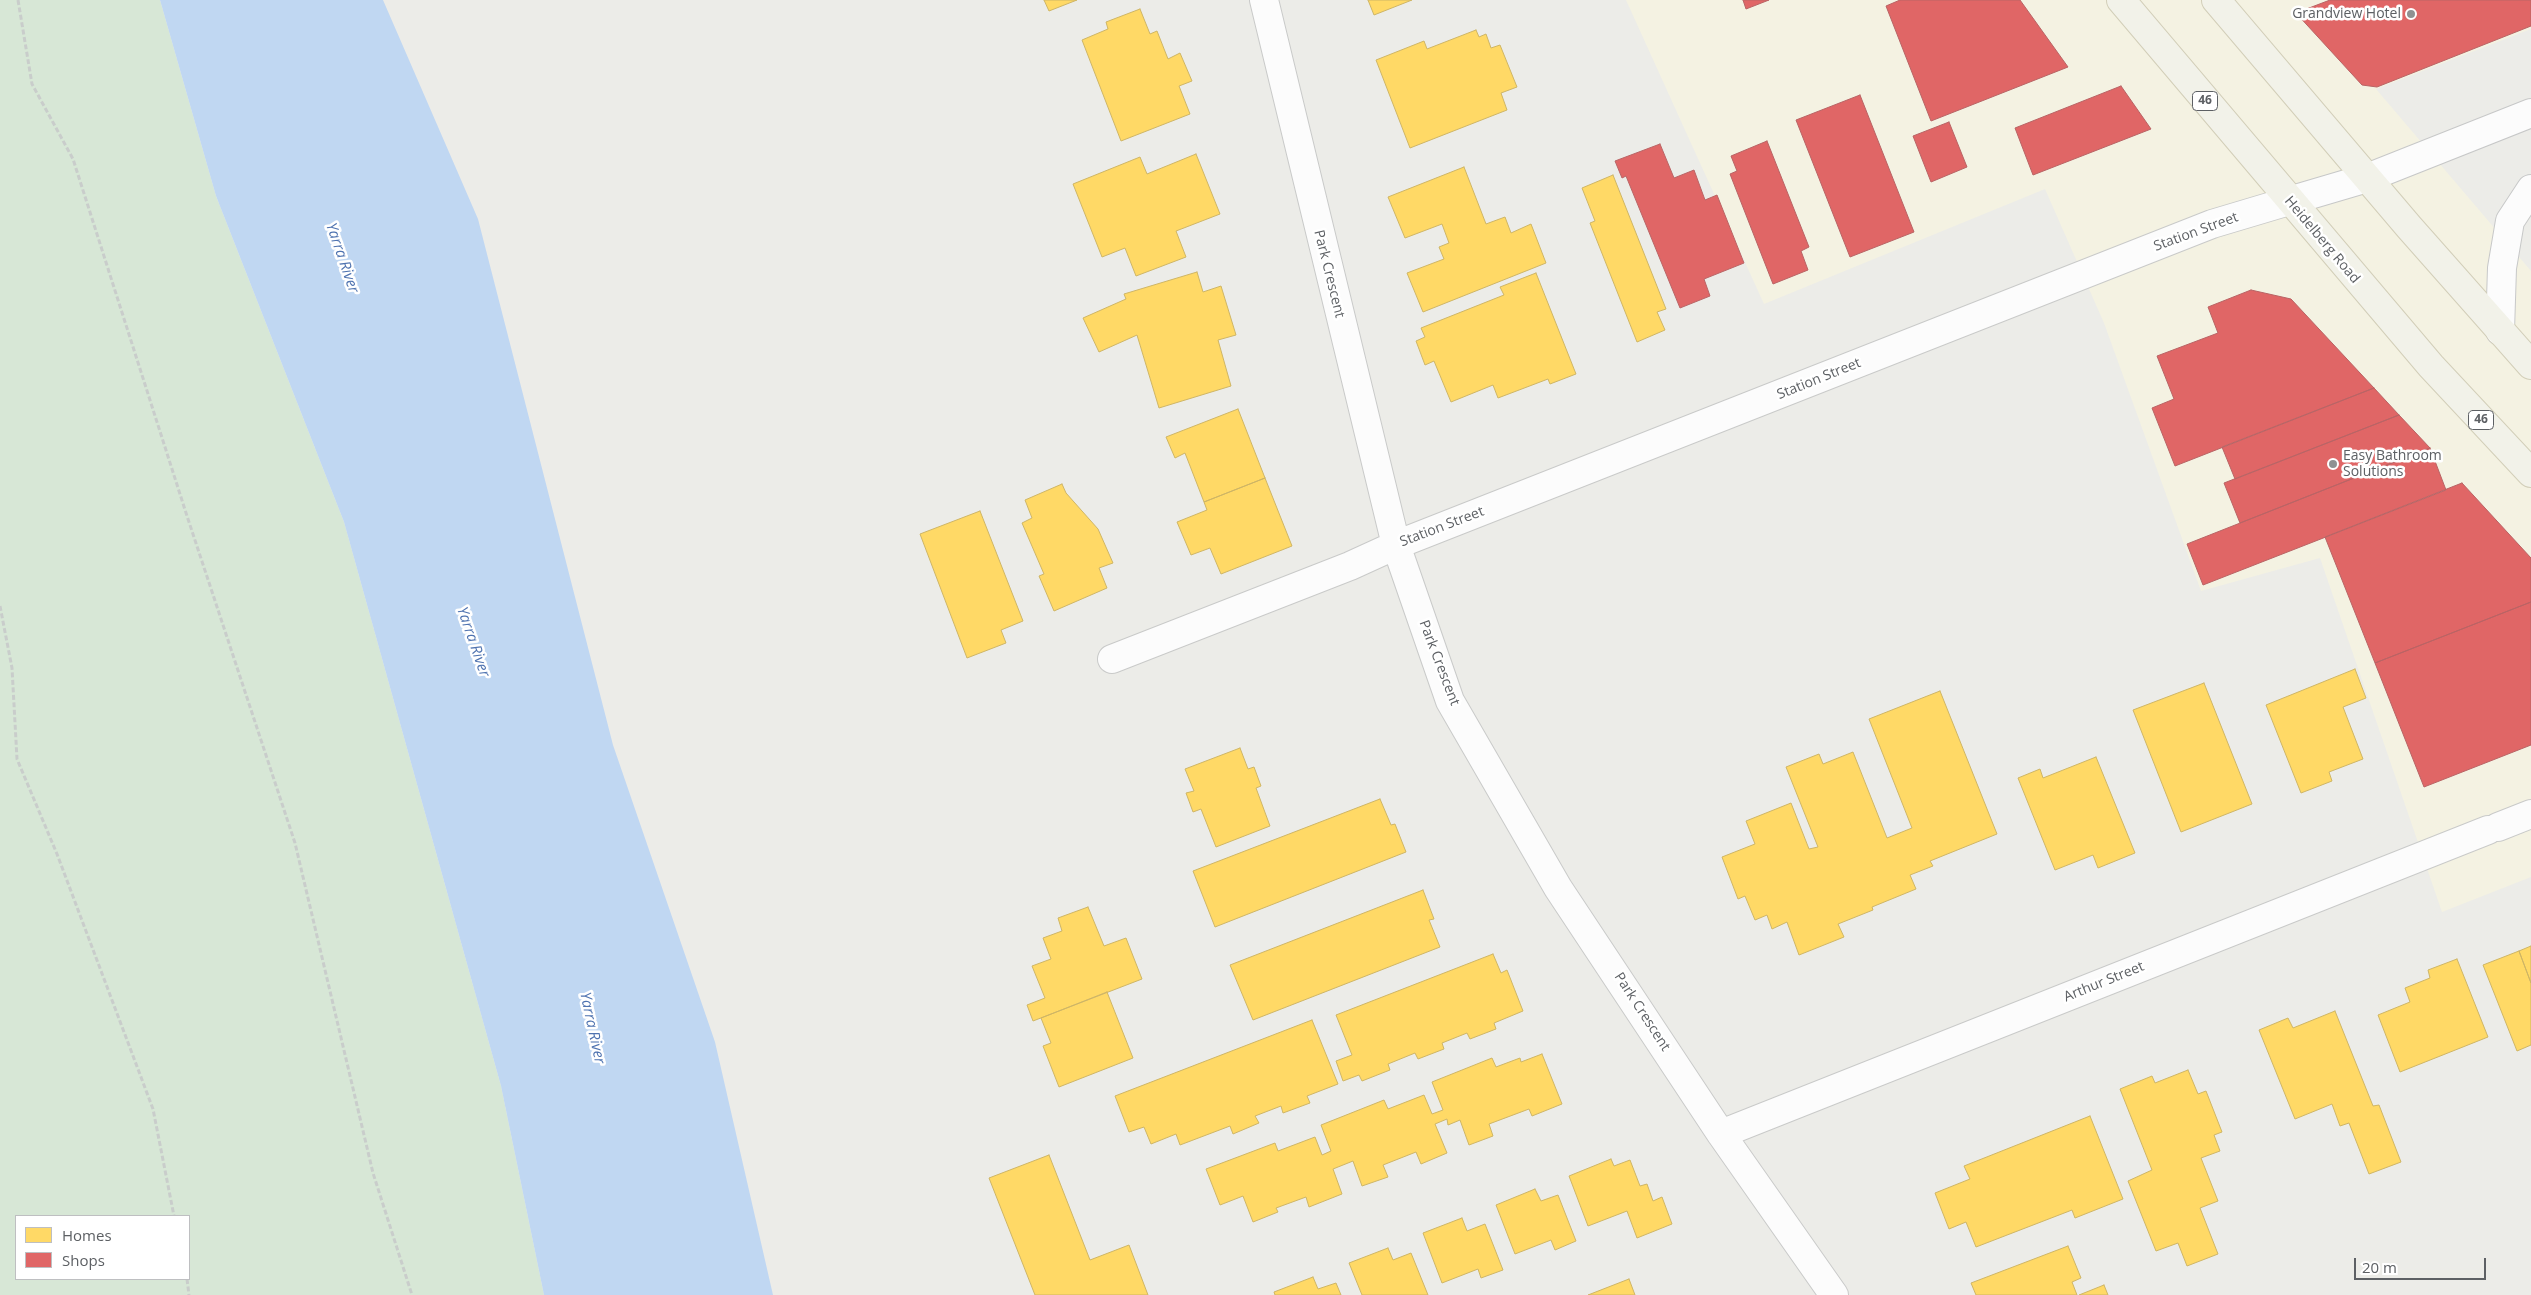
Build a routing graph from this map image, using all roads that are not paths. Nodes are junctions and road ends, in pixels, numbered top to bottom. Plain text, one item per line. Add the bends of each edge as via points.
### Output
1 (1264, 0) edge
2 (2122, 0) edge
3 (2216, 0) edge
4 (2531, 113) edge
5 (2367, 178) junction
6 (2531, 189) edge
7 (2289, 200) junction
8 (2500, 331) junction
9 (2531, 365) edge
10 (2531, 473) edge
11 (1396, 544) junction
12 (1112, 659) dead end
13 (2531, 814) edge
14 (1720, 1134) junction
15 (1834, 1295) edge

1 - 11 street, Park Crescent
2 - 7 main road, Heidelberg Road / 46
3 - 5 main road
4 - 5 street, Station Street
5 - 7 street, Station Street
5 - 8 main road
6 - 8 street via 2510,222 2502,268
7 - 10 main road, Heidelberg Road / 46 via 2430,366
7 - 11 street, Station Street via 2212,224
8 - 9 main road
11 - 12 street, Station Street via 1350,566
11 - 14 street, Park Crescent via 1450,701 1558,888
13 - 14 street, Arthur Street
14 - 15 street, Park Crescent

